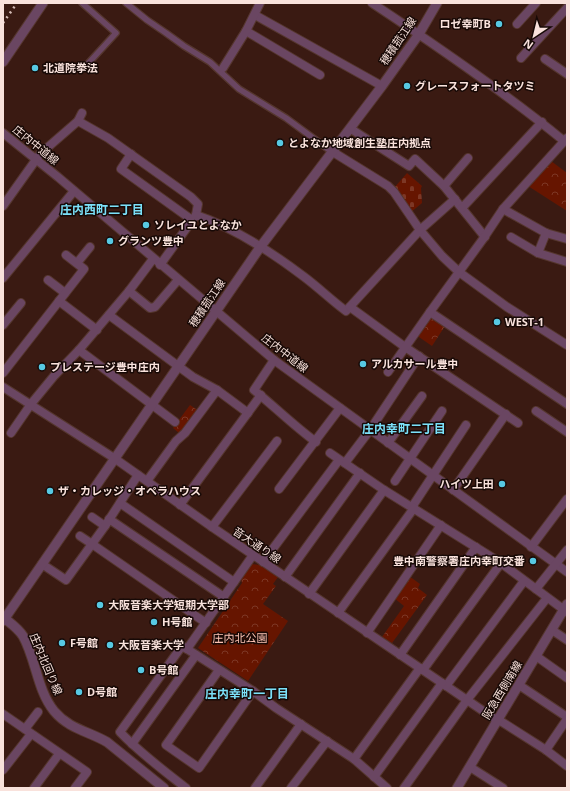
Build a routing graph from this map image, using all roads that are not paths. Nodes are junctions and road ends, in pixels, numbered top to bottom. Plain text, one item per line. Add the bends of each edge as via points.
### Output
1 (43, 3) edge
2 (82, 3) edge
3 (126, 3) edge
4 (260, 3) edge
5 (372, 3) edge
6 (388, 3) edge
7 (437, 3) edge
8 (536, 3) edge
9 (567, 8) edge
10 (383, 10) junction
11 (255, 15) junction
12 (517, 24) dead end
13 (246, 31) junction
14 (419, 34) junction
15 (521, 58) dead end
16 (545, 59) dead end
17 (3, 62) edge
18 (84, 68) dead end
19 (221, 69) junction
20 (566, 70) edge
21 (320, 75) dead end
22 (382, 86) junction
23 (82, 113) dead end
24 (78, 121) junction
25 (542, 122) junction
26 (350, 129) junction
27 (3, 133) edge
28 (566, 139) edge
29 (330, 150) junction
30 (131, 154) junction
31 (468, 158) dead end
32 (37, 160) junction
33 (444, 186) junction
34 (74, 191) junction
35 (455, 200) junction
36 (3, 206) edge
37 (462, 208) junction
38 (503, 209) junction
39 (194, 218) junction
40 (420, 230) junction
41 (546, 233) junction
42 (485, 237) junction
43 (511, 237) dead end
44 (567, 239) edge
45 (261, 246) junction
46 (90, 247) dead end
47 (538, 253) junction
48 (66, 255) dead end
49 (157, 262) junction
50 (567, 262) edge
51 (76, 263) junction
52 (459, 272) junction
53 (3, 278) edge
54 (48, 280) dead end
55 (178, 280) junction
56 (129, 291) junction
57 (65, 293) junction
58 (59, 302) junction
59 (21, 303) dead end
60 (350, 307) junction
61 (216, 311) junction
62 (430, 312) junction
63 (109, 315) junction
64 (3, 325) edge
65 (96, 330) junction
66 (567, 345) edge
67 (405, 347) junction
68 (80, 350) junction
69 (419, 356) junction
70 (274, 360) junction
71 (178, 366) junction
72 (388, 372) dead end
73 (3, 373) edge
74 (3, 387) edge
75 (217, 390) junction
76 (261, 395) junction
77 (422, 396) dead end
78 (31, 404) junction
79 (567, 404) edge
80 (151, 405) junction
81 (340, 408) junction
82 (442, 411) dead end
83 (536, 411) dead end
84 (248, 413) junction
85 (506, 414) junction
86 (175, 422) dead end
87 (518, 423) dead end
88 (466, 425) dead end
89 (370, 430) junction
90 (567, 432) edge
91 (11, 433) dead end
92 (277, 441) dead end
93 (316, 442) junction
94 (388, 443) junction
95 (330, 453) dead end
96 (114, 458) junction
97 (410, 459) junction
98 (342, 461) junction
99 (360, 473) junction
100 (138, 475) junction
101 (433, 475) junction
102 (147, 481) junction
103 (395, 481) dead end
104 (280, 490) dead end
105 (384, 490) junction
106 (453, 490) junction
107 (567, 499) edge
108 (120, 503) junction
109 (180, 505) junction
110 (413, 508) junction
111 (92, 517) dead end
112 (107, 522) junction
113 (441, 525) junction
114 (212, 528) junction
115 (80, 536) dead end
116 (92, 544) junction
117 (532, 547) junction
118 (476, 548) junction
119 (567, 550) edge
120 (253, 555) junction
121 (263, 562) junction
122 (501, 563) junction
123 (42, 564) junction
124 (556, 564) junction
125 (567, 572) edge
126 (285, 577) junction
127 (524, 581) junction
128 (234, 582) junction
129 (536, 589) junction
130 (309, 594) junction
131 (224, 597) junction
132 (547, 598) junction
133 (566, 609) edge
134 (338, 613) junction
135 (4, 619) edge
136 (206, 623) junction
137 (552, 630) junction
138 (367, 633) junction
139 (567, 640) edge
140 (187, 649) junction
141 (196, 655) junction
142 (400, 655) junction
143 (536, 656) junction
144 (421, 669) junction
145 (219, 670) junction
146 (567, 678) edge
147 (444, 685) junction
148 (519, 685) junction
149 (253, 691) junction
150 (467, 700) junction
151 (38, 712) dead end
152 (3, 714) edge
153 (567, 718) edge
154 (498, 720) junction
155 (300, 724) junction
156 (28, 732) junction
157 (327, 741) junction
158 (132, 744) junction
159 (546, 750) junction
160 (59, 754) junction
161 (354, 759) junction
162 (567, 766) edge
163 (470, 767) junction
164 (3, 770) edge
165 (374, 777) junction
166 (34, 788) edge
167 (75, 788) edge
168 (164, 788) edge
169 (186, 788) edge
170 (254, 788) edge
171 (291, 788) edge
172 (387, 788) edge
173 (404, 788) edge
174 (457, 788) edge
175 (503, 788) edge

1 - 17 street
2 - 18 street via 116,33
3 - 19 street via 184,46
4 - 11 street
5 - 10 street
6 - 10 street
7 - 14 street, 穂積菰江線
8 - 12 street
9 - 15 street
10 - 14 street
11 - 13 street
11 - 22 street
13 - 19 street
13 - 21 street
14 - 22 street, 穂積菰江線
14 - 25 street
16 - 20 street
19 - 29 street via 239,89 286,118
22 - 26 street, 穂積菰江線
23 - 24 street
24 - 30 street
24 - 32 street via 40,154
25 - 28 street
25 - 37 street
26 - 29 street, 穂積菰江線
26 - 33 street via 409,166 415,159
27 - 32 street, 庄内中道線
28 - 38 street
29 - 40 street via 388,186
29 - 45 street, 穂積菰江線
30 - 39 street via 198,204
30 - 39 street via 121,169
31 - 33 street
32 - 34 street, 庄内中道線
32 - 36 street
33 - 35 street
34 - 49 street, 庄内中道線
34 - 53 street
35 - 37 street
35 - 40 street
37 - 42 street
38 - 41 street
38 - 42 street
39 - 45 street via 211,220
39 - 49 street
40 - 52 street
40 - 60 street
41 - 44 street
41 - 47 street
42 - 52 street
43 - 47 street
45 - 60 street via 304,276 346,311
45 - 61 street, 穂積菰江線
46 - 51 street
47 - 50 street
48 - 51 street
49 - 55 street, 庄内中道線
49 - 56 street
51 - 57 street via 84,269
52 - 62 street
52 - 66 street via 507,308
54 - 57 street
55 - 56 street via 155,307 150,308
55 - 61 street, 庄内中道線
56 - 63 street
57 - 58 street
58 - 65 street
58 - 73 street
59 - 64 street
60 - 67 street
61 - 70 street, 庄内中道線
61 - 71 street, 穂積菰江線
62 - 67 street
62 - 79 street
63 - 65 street
63 - 71 street
65 - 68 street
67 - 69 street
67 - 72 street
68 - 78 street
68 - 80 street
69 - 85 street
69 - 89 street
70 - 76 street via 254,390
70 - 81 street, 庄内中道線
71 - 75 street via 193,378
71 - 80 street, 穂積菰江線
74 - 78 street, 音大通り線
75 - 84 street
75 - 102 street via 185,433 176,440
76 - 84 street
76 - 93 street
77 - 94 street
78 - 91 street
78 - 96 street, 音大通り線
80 - 86 street
80 - 96 street, 穂積菰江線
81 - 89 street, 庄内中道線
81 - 93 street
82 - 97 street
83 - 90 street
84 - 109 street
85 - 87 street
85 - 106 street
88 - 101 street
89 - 94 street, 庄内中道線
89 - 98 street
92 - 114 street
93 - 104 street
94 - 97 street, 庄内中道線
95 - 98 street
96 - 100 street, 音大通り線
96 - 123 street, 穂積菰江線
97 - 101 street, 庄内中道線
97 - 103 street
98 - 99 street
98 - 121 street
99 - 105 street
99 - 126 street
100 - 102 street, 音大通り線
100 - 108 street
101 - 106 street, 庄内中道線
101 - 110 street
102 - 109 street, 音大通り線
105 - 110 street
105 - 130 street
106 - 117 street, 庄内中道線
107 - 117 street
108 - 112 street
108 - 128 street
109 - 114 street, 音大通り線
110 - 113 street
110 - 134 street
111 - 112 street
112 - 116 street
112 - 131 street
113 - 118 street
113 - 138 street
114 - 120 street, 音大通り線
115 - 116 street
116 - 123 street via 66,580
116 - 136 street
117 - 124 street, 庄内中道線
118 - 122 street
118 - 142 street
119 - 124 street
120 - 121 street, 音大通り線
120 - 128 street
121 - 126 street, 音大通り線
122 - 127 street
122 - 144 street
123 - 135 street, 穂積菰江線
124 - 125 street, 庄内中道線
124 - 129 street
126 - 130 street, 音大通り線
127 - 129 street
127 - 147 street
128 - 131 street
129 - 132 street
130 - 134 street, 音大通り線
131 - 136 street
132 - 133 street
132 - 150 street
133 - 137 street, 阪急西側南線
134 - 138 street, 音大通り線
135 - 168 street, 庄内北回り線 via 22,635 54,711 76,728 107,742
136 - 140 street
137 - 139 street
137 - 143 street, 阪急西側南線
138 - 142 street, 音大通り線
140 - 141 street
140 - 158 street via 182,646 120,732
141 - 145 street
141 - 158 street
142 - 144 street, 音大通り線
143 - 146 street
143 - 148 street, 阪急西側南線
144 - 147 street, 音大通り線
144 - 161 street
145 - 149 street
145 - 149 street via 166,745 199,768
147 - 150 street, 音大通り線
147 - 165 street
148 - 153 street
148 - 154 street, 阪急西側南線
149 - 155 street
150 - 154 street, 音大通り線
150 - 173 street
151 - 156 street
152 - 156 street
153 - 159 street
154 - 159 street, 音大通り線
154 - 163 street, 阪急西側南線
155 - 157 street
155 - 170 street
156 - 160 street
156 - 164 street
157 - 161 street
157 - 171 street
158 - 169 street
159 - 162 street, 音大通り線
160 - 166 street
160 - 167 street via 87,772
161 - 165 street
163 - 174 street, 阪急西側南線
163 - 175 street
165 - 172 street

